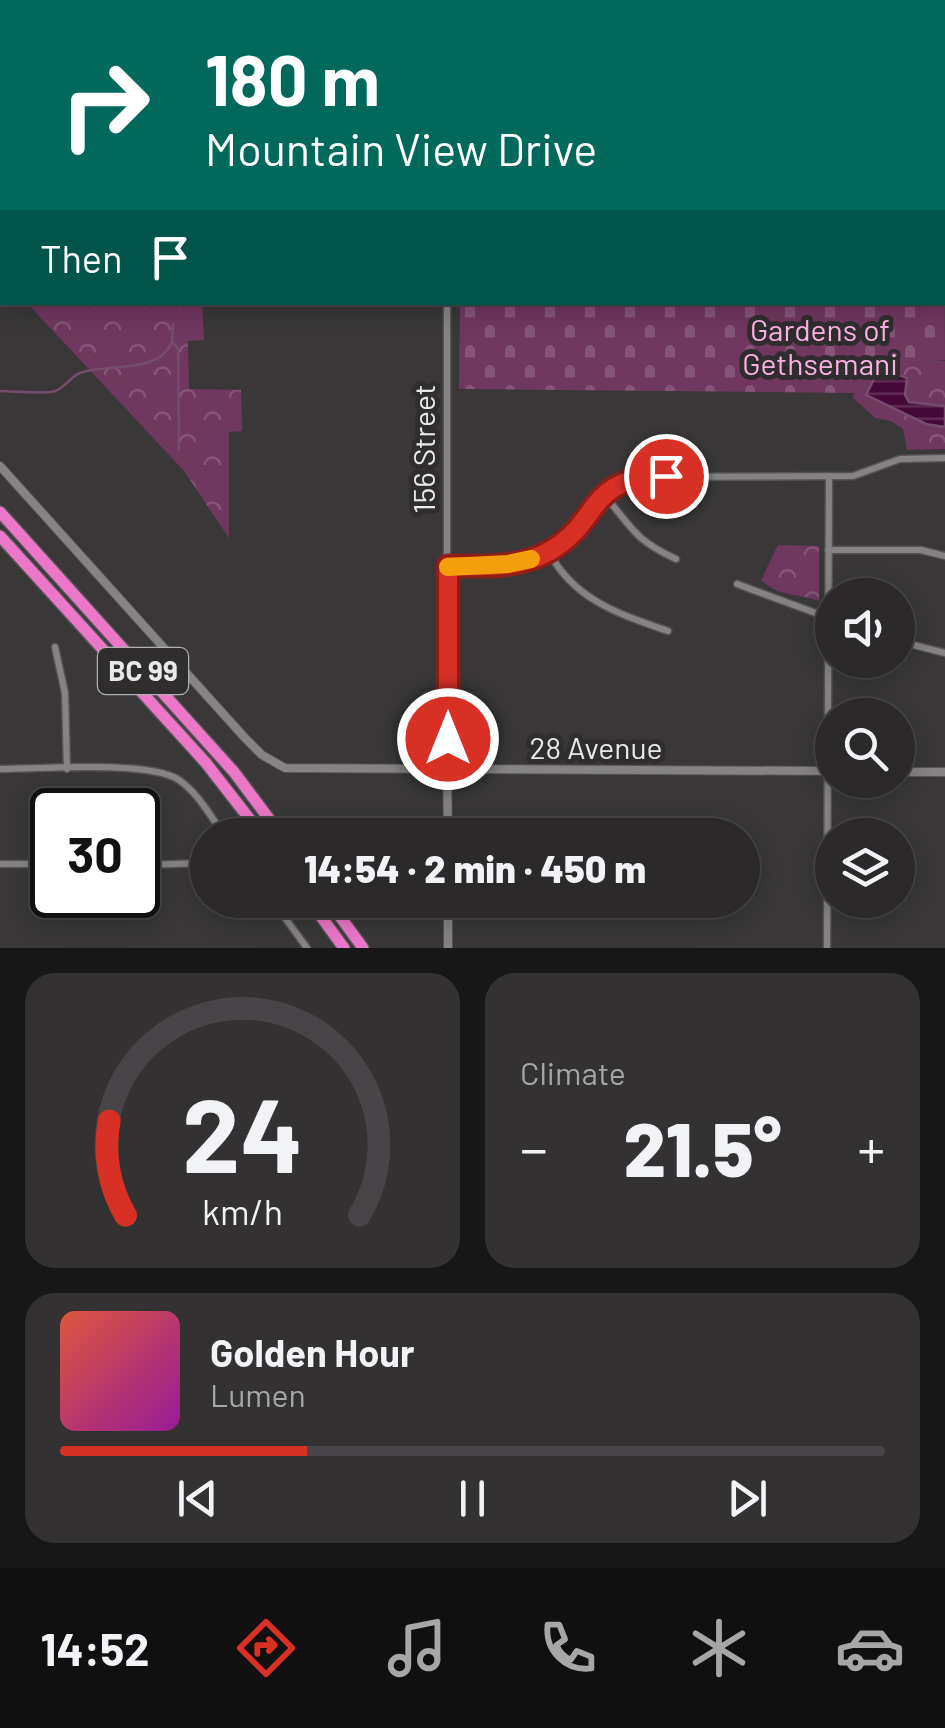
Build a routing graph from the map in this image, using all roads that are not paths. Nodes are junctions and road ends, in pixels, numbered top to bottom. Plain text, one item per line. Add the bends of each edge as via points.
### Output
1 (447, 305) edge
2 (945, 458) edge
3 (0, 466) edge
4 (829, 476) junction
5 (604, 495) junction
6 (0, 512) edge
7 (0, 536) edge
8 (828, 550) junction
9 (549, 552) junction
10 (945, 556) edge
11 (676, 559) dead end
12 (448, 566) junction
13 (829, 578) edge
14 (737, 584) dead end
15 (815, 613) edge
16 (668, 631) dead end
17 (915, 645) edge
18 (55, 646) dead end
19 (945, 653) edge
20 (67, 768) junction
21 (0, 769) edge
22 (448, 771) junction
23 (815, 771) edge
24 (915, 772) edge
25 (945, 772) edge
26 (830, 798) edge
27 (210, 818) edge
28 (249, 818) edge
29 (268, 818) edge
30 (448, 818) edge
31 (190, 863) edge
32 (0, 864) edge
33 (30, 864) edge
34 (160, 864) edge
35 (285, 918) edge
36 (322, 918) edge
37 (342, 918) edge
38 (448, 918) edge
39 (307, 948) edge
40 (344, 948) edge
41 (364, 948) edge
42 (448, 948) edge
43 (827, 948) edge

1 - 12 street, 156 Street
2 - 4 street via 900,459 853,476
3 - 22 street, 28 Avenue via 274,764
4 - 5 street via 637,477
4 - 8 street
5 - 9 street
5 - 11 street via 647,545
6 - 29 highway, BC 99
7 - 28 highway, BC 99
8 - 10 street
8 - 13 street
9 - 12 street via 508,564
9 - 16 street via 569,581 598,604
12 - 22 street, 156 Street
14 - 15 street
17 - 19 street
18 - 20 street via 65,693
20 - 21 street
20 - 27 street via 145,770 179,780
22 - 23 street, 28 Avenue
22 - 30 street, 156 Street
24 - 25 street
26 - 43 street
31 - 34 street
32 - 33 street
35 - 39 street
36 - 40 highway
37 - 41 highway
38 - 42 street

